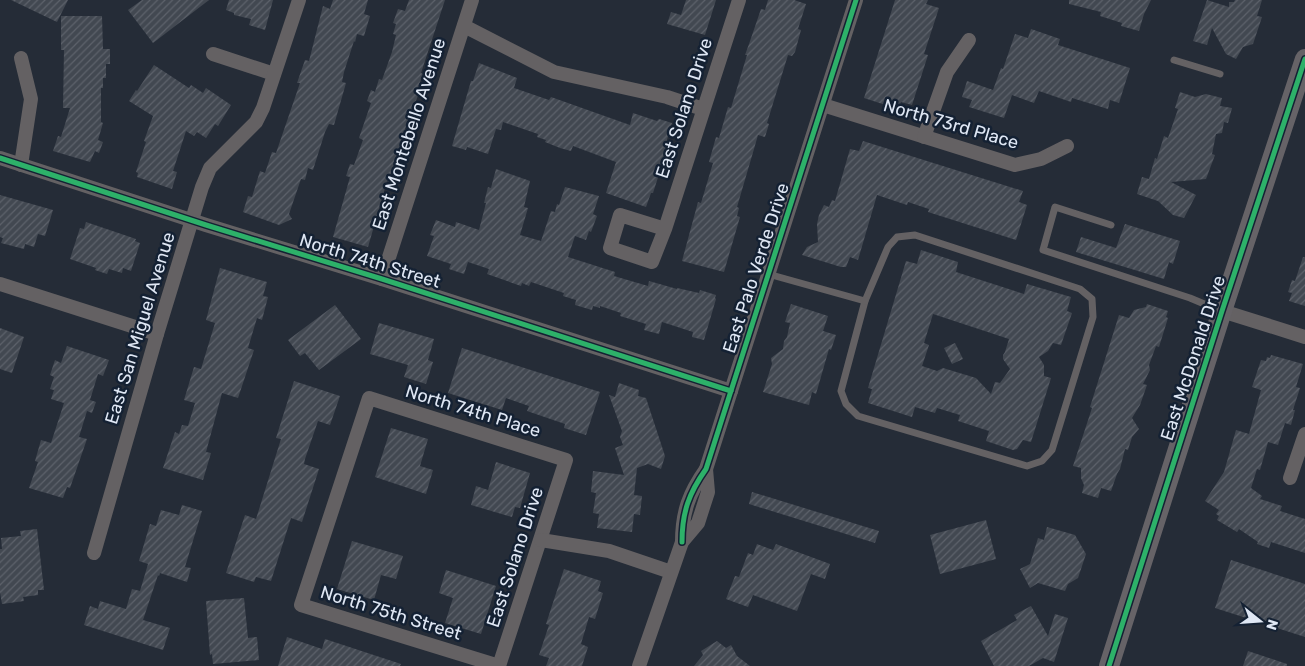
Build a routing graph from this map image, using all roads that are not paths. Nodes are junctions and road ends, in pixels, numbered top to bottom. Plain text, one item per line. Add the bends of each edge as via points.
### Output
1 (298, 0) edge
2 (472, 0) edge
3 (739, 0) edge
4 (856, 0) edge
5 (464, 26) junction
6 (969, 40) dead end
7 (213, 54) dead end
8 (21, 58) dead end
9 (1305, 59) edge
10 (1174, 60) dead end
11 (274, 74) junction
12 (1220, 74) dead end
13 (823, 105) junction
14 (703, 109) junction
15 (924, 137) junction
16 (1067, 146) dead end
17 (0, 158) edge
18 (21, 165) junction
19 (192, 220) junction
20 (1111, 225) dead end
21 (665, 229) dead end
22 (768, 274) junction
23 (382, 279) junction
24 (0, 284) edge
25 (865, 301) junction
26 (1222, 311) junction
27 (157, 334) junction
28 (1305, 337) edge
29 (731, 392) junction
30 (1305, 434) edge
31 (566, 460) joint
32 (1290, 478) dead end
33 (541, 540) junction
34 (94, 553) dead end
35 (671, 572) junction
36 (301, 605) joint
37 (499, 666) edge
38 (639, 666) edge
39 (1109, 666) edge

1 - 11 street, East San Miguel Avenue
2 - 5 street, East Montebello Avenue
3 - 14 street, East Solano Drive
4 - 13 street, East Palo Verde Drive
5 - 14 street via 554,72 667,97
5 - 23 street, East Montebello Avenue
6 - 15 street via 947,72
7 - 11 street
8 - 18 street via 31,98
9 - 26 main road, East McDonald Drive
10 - 12 lane
11 - 19 street, East San Miguel Avenue via 256,122 210,168
13 - 15 street, North 73rd Place
13 - 22 street, East Palo Verde Drive
14 - 21 street, East Solano Drive
15 - 16 street, North 73rd Place via 1015,165 1041,159
17 - 18 street, North 74th Street
18 - 19 street, North 74th Street
19 - 23 street, North 74th Street
19 - 27 street, East San Miguel Avenue
20 - 26 lane via 1055,207 1043,250
22 - 25 lane
22 - 29 street, East Palo Verde Drive
23 - 29 street, North 74th Street
24 - 27 street
25 - 25 lane via 841,391 846,404 858,416 1027,466 1042,462 1052,450 1093,317 1092,299 1080,288 915,235 897,238 888,247
26 - 28 street
26 - 39 main road, East McDonald Drive
27 - 34 street, East San Miguel Avenue
29 - 35 street, East Palo Verde Drive via 706,469 693,487 682,521 682,542
30 - 32 street
31 - 33 street, East Solano Drive
31 - 36 street, North 74th Place via 369,398
33 - 35 street via 609,551
33 - 37 street, East Solano Drive
35 - 38 street, East Palo Verde Drive
36 - 37 street, North 75th Street

